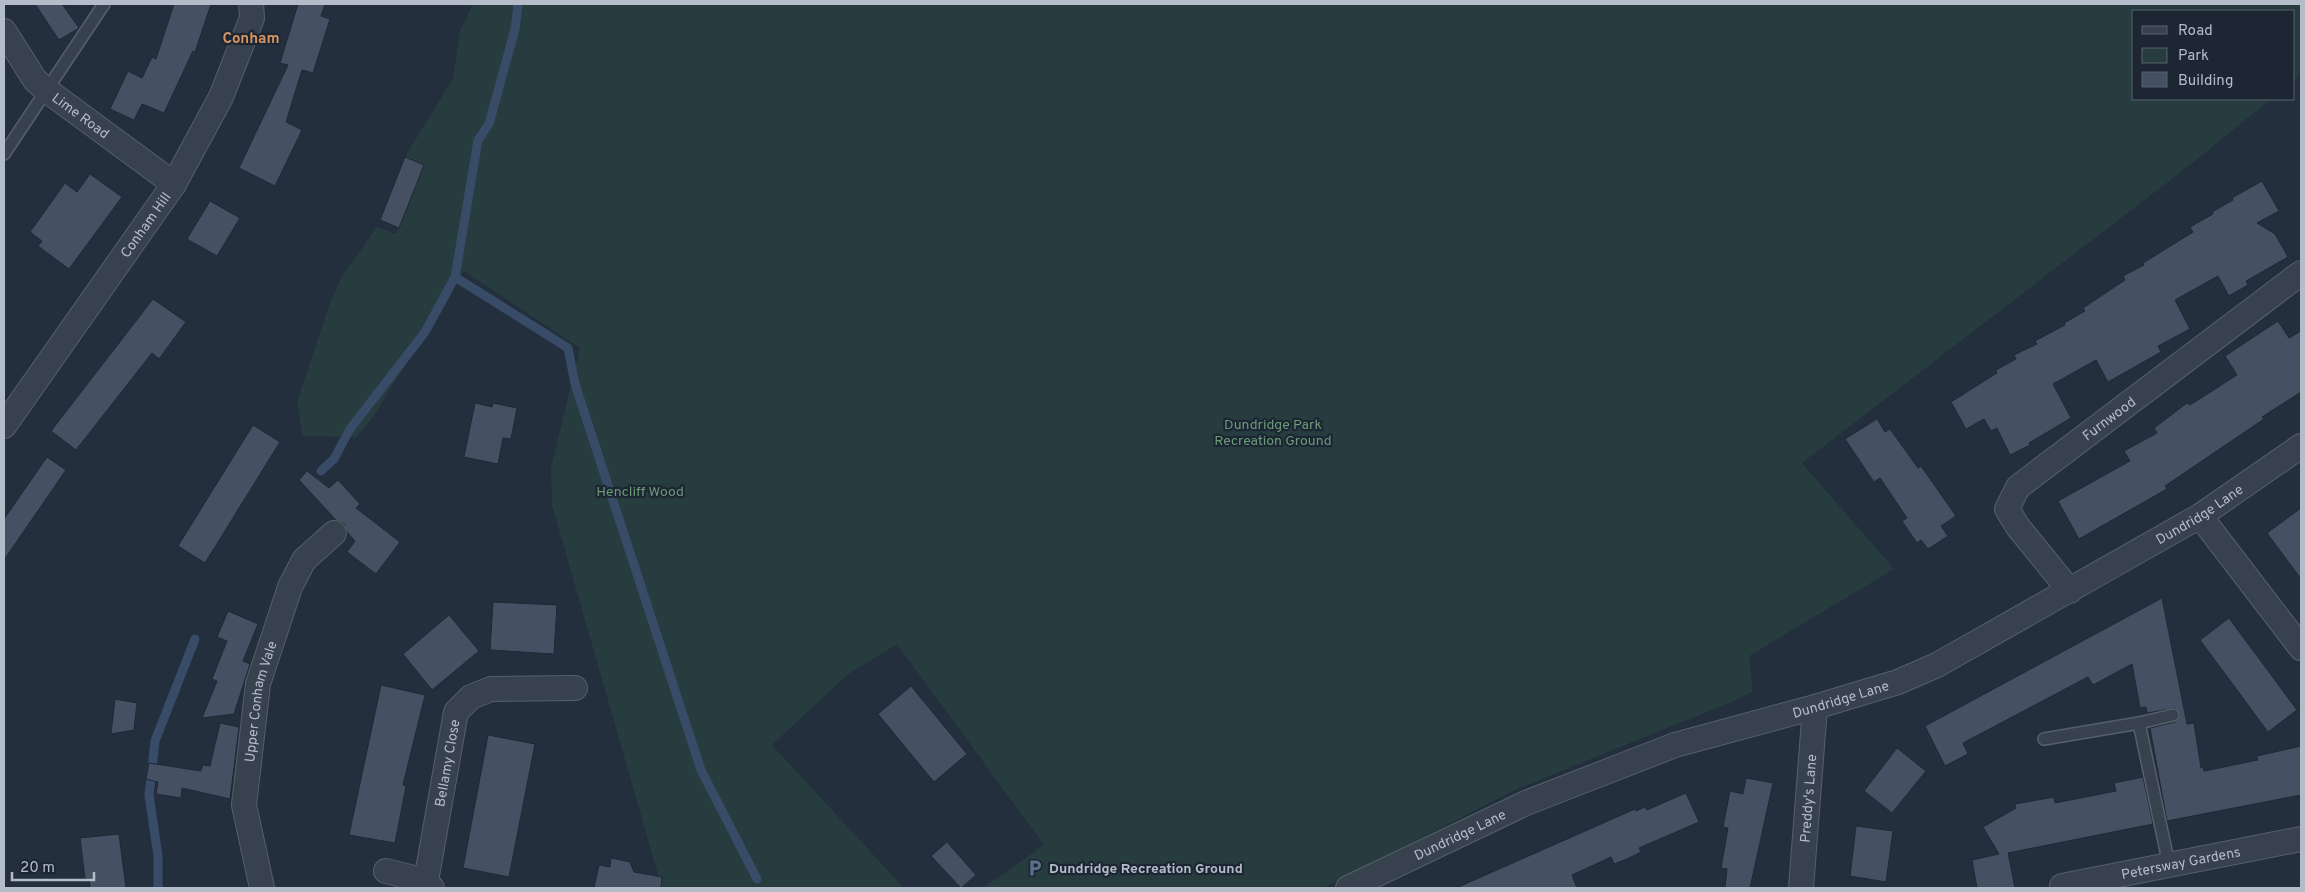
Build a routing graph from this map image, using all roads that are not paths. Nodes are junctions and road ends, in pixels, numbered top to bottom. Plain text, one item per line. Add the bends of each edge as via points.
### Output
1 (104, 4) edge
2 (251, 4) edge
3 (4, 31) edge
4 (45, 89) junction
5 (4, 154) edge
6 (174, 184) junction
7 (2301, 273) edge
8 (4, 426) edge
9 (2297, 452) edge
10 (2200, 516) junction
11 (334, 533) dead end
12 (2070, 590) junction
13 (2297, 635) edge
14 (575, 688) dead end
15 (1815, 707) junction
16 (2173, 714) dead end
17 (2139, 723) junction
18 (2044, 740) dead end
19 (2301, 840) edge
20 (2169, 865) junction
21 (386, 871) dead end
22 (429, 885) edge
23 (2080, 885) edge
24 (262, 888) edge
25 (1348, 888) edge
26 (1801, 888) edge

1 - 4 lane
2 - 6 street, Conham Hill via 252,18 221,97
3 - 4 street, Lime Road via 35,80
4 - 5 lane
4 - 6 street, Lime Road
6 - 8 street, Conham Hill
7 - 12 street, Furnwood via 2018,488 2007,509
9 - 10 street, Dundridge Lane
10 - 12 street, Dundridge Lane
10 - 13 street
11 - 24 street, Upper Conham Vale via 304,560 290,587 258,684 244,805
12 - 15 street, Dundridge Lane via 1937,665 1898,682
14 - 22 street, Bellamy Close via 491,689 471,696 456,712
15 - 25 street, Dundridge Lane via 1666,748 1526,803
15 - 26 street, Preddy's Lane
16 - 17 lane
17 - 18 lane
17 - 20 lane
19 - 20 street, Petersway Gardens
20 - 23 street, Petersway Gardens
21 - 22 street, Bellamy Close

